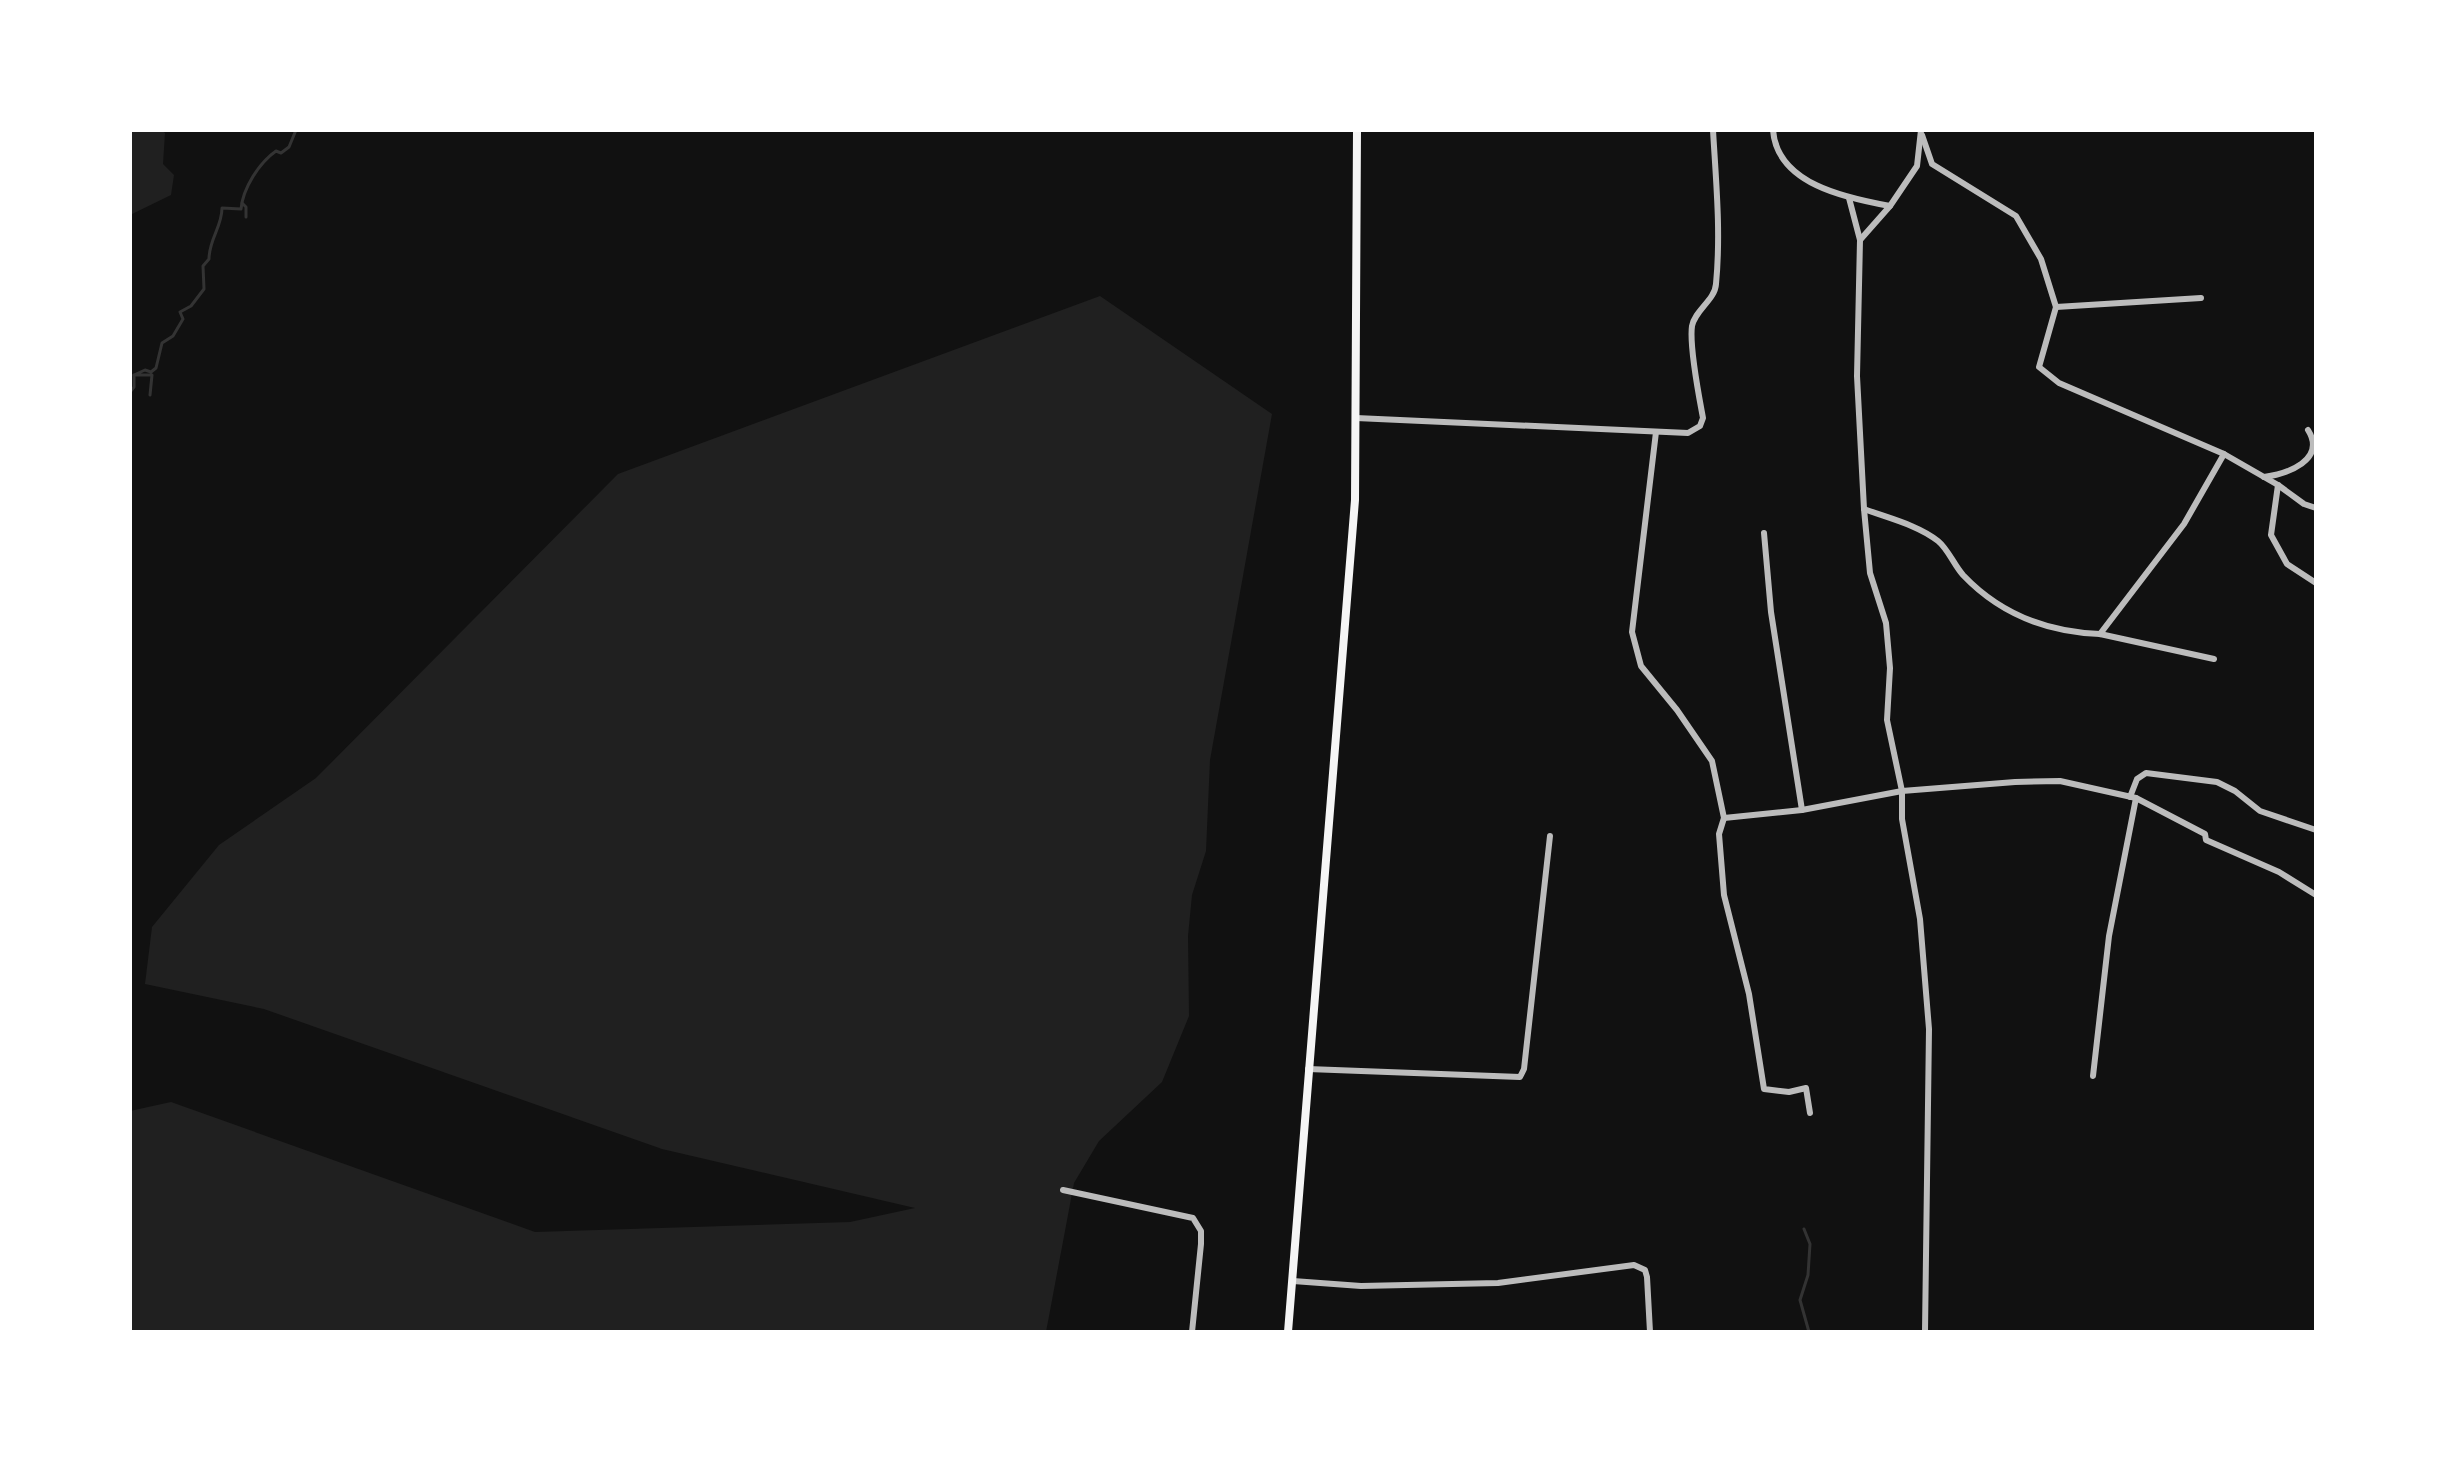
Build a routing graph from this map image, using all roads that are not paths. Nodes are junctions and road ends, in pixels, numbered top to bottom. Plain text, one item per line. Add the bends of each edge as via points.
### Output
1 (1357, 130) edge
2 (1713, 130) edge
3 (1773, 130) edge
4 (1921, 131) edge
5 (1849, 198) junction
6 (1890, 206) junction
7 (1860, 240) junction
8 (2201, 298) dead end
9 (2056, 307) junction
10 (1356, 418) junction
11 (2308, 430) dead end
12 (1656, 432) junction
13 (2224, 454) junction
14 (2264, 477) junction
15 (2278, 485) junction
16 (2316, 508) edge
17 (1864, 509) junction
18 (1764, 533) dead end
19 (2316, 583) edge
20 (2100, 634) junction
21 (2214, 659) dead end
22 (1902, 791) junction
23 (2133, 798) junction
24 (1802, 810) junction
25 (1724, 818) junction
26 (2316, 830) edge
27 (1550, 836) dead end
28 (2316, 895) edge
29 (1308, 1069) junction
30 (2093, 1076) dead end
31 (1810, 1113) dead end
32 (1063, 1190) dead end
33 (1293, 1281) junction
34 (1192, 1332) edge
35 (1288, 1332) edge
36 (1650, 1332) edge
37 (1925, 1332) edge

1 - 10 main road
2 - 12 street via 1720,229 1716,289 1692,326 1703,418 1688,433
3 - 5 street via 1783,160 1817,186
4 - 6 street via 1917,166
4 - 9 street via 1932,164 2016,216 2041,259
5 - 6 street
5 - 7 street
6 - 7 street
7 - 17 street via 1857,376
8 - 9 street
9 - 13 street via 2039,367 2059,383
10 - 12 street
10 - 29 main road via 1355,500
11 - 14 street via 2313,449 2300,465 2287,474
12 - 25 street via 1632,632 1641,666 1712,761
13 - 14 street
13 - 20 street via 2184,524
14 - 15 street
15 - 16 street
15 - 19 street via 2271,535 2287,564
17 - 20 street via 1940,542 1963,575 1992,603 2016,616
17 - 22 street via 1870,573 1886,623 1887,720
18 - 24 street
20 - 21 street
22 - 23 street via 2060,781
22 - 24 street
22 - 37 street via 1929,1029
23 - 26 street via 2137,779 2146,773 2217,782 2260,811
23 - 28 street
23 - 30 street via 2109,936
24 - 25 street
25 - 31 street via 1719,834 1724,895 1749,994 1764,1089 1806,1088
27 - 29 street via 1520,1077
29 - 33 main road
32 - 34 street via 1193,1218 1201,1244
33 - 35 main road
33 - 36 street via 1361,1286 1498,1283 1640,1266 1647,1277

